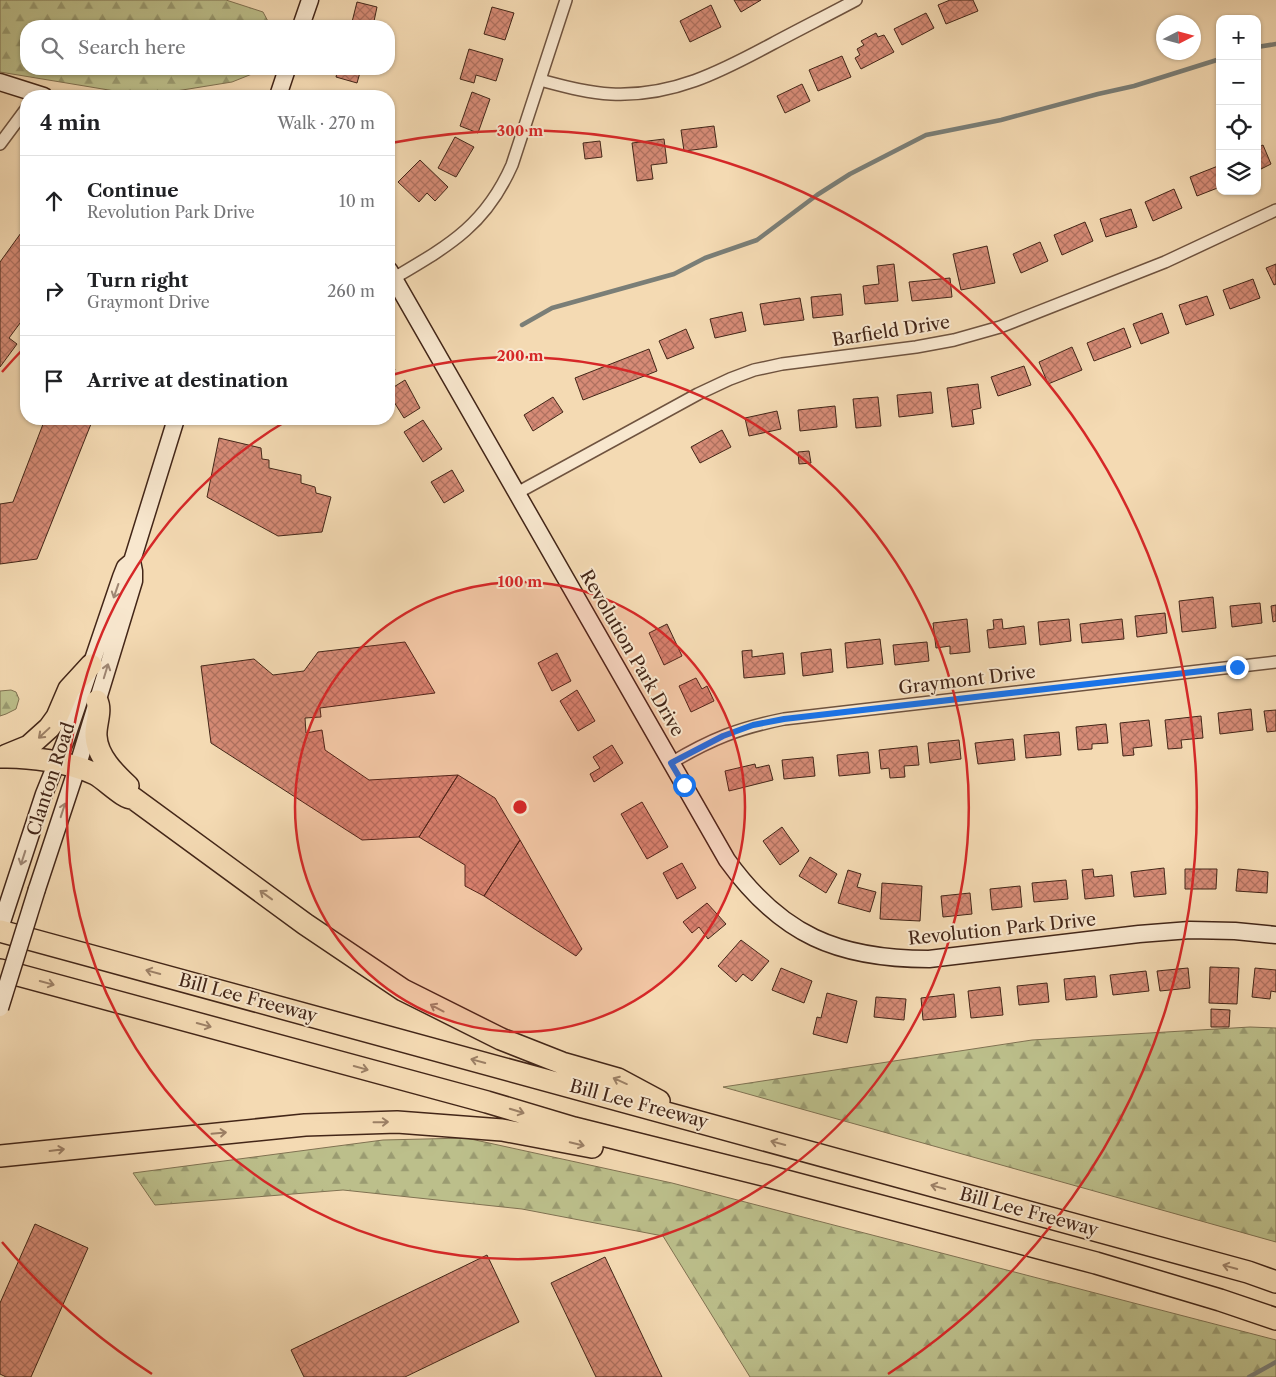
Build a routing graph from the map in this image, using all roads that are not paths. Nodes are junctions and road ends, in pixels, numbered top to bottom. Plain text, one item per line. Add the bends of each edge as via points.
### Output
1 (310, 0) edge
2 (566, 0) edge
3 (856, 0) edge
4 (303, 20) edge
5 (285, 75) edge
6 (540, 80) junction
7 (0, 82) edge
8 (22, 90) edge
9 (280, 90) edge
10 (20, 117) edge
11 (0, 144) edge
12 (1276, 210) edge
13 (395, 272) edge
14 (395, 281) edge
15 (174, 425) edge
16 (518, 493) junction
17 (132, 560) junction
18 (1276, 662) edge
19 (91, 665) junction
20 (97, 700) junction
21 (1, 757) edge
22 (671, 763) junction
23 (67, 765) junction
24 (133, 798) junction
25 (0, 930) edge
26 (1276, 935) edge
27 (0, 970) edge
28 (0, 1008) edge
29 (694, 1120) junction
30 (3, 1156) edge
31 (767, 1176) junction
32 (1276, 1282) edge
33 (1276, 1319) edge

1 - 4 street
2 - 6 street
3 - 6 street via 736,64 671,89 610,94
5 - 9 street
6 - 13 street via 512,165 491,203 462,235 441,250
7 - 8 street
10 - 11 street
12 - 16 street, Barfield Drive via 1165,262 1000,327 954,340 782,364 730,379
14 - 16 street, Revolution Park Drive
15 - 17 street, Clanton Road
16 - 22 street, Revolution Park Drive
17 -> 19 street, Clanton Road via 121,577
20 -> 17 street, Clanton Road via 134,581
18 - 22 street, Graymont Drive via 784,719 753,725 723,736
19 -> 21 highway via 69,689 49,728 29,746
19 - 23 street, Clanton Road
20 - 23 street, Clanton Road
20 - 24 highway via 99,748 108,765 133,791
21 - 23 highway via 28,757
22 - 26 street, Revolution Park Drive via 727,860 753,893 800,931 856,953 929,959 1190,930
23 - 24 highway via 97,775 127,798
23 -> 25 street, Clanton Road via 44,794
28 -> 23 street, Clanton Road, bridge via 37,889
29 -> 24 highway via 618,1079 562,1063 501,1039 403,990 305,924
29 -> 25 highway, Bill Lee Freeway
27 -> 31 highway, Bill Lee Freeway via 574,1128
32 -> 29 highway, Bill Lee Freeway
30 -> 31 highway via 305,1125 397,1122 502,1130 626,1156
31 - 33 highway, Bill Lee Freeway via 1096,1263

